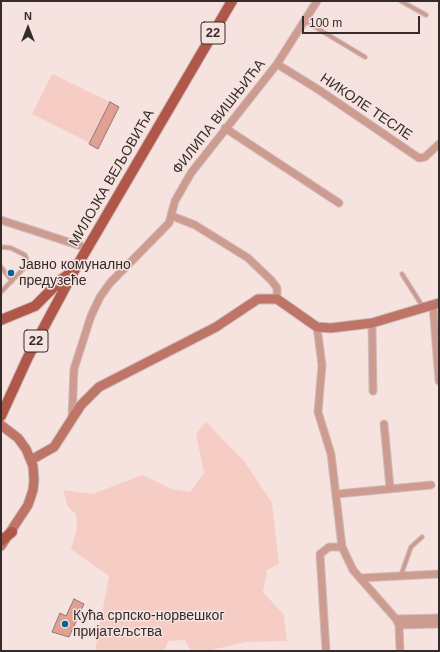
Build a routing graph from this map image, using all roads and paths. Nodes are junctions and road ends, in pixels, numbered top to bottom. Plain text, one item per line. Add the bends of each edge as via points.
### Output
1 (232, 1) edge
2 (317, 1) edge
3 (401, 1) edge
4 (426, 15) dead end
5 (304, 20) junction
6 (365, 58) dead end
7 (277, 64) junction
8 (225, 128) junction
9 (439, 144) edge
10 (339, 203) dead end
11 (172, 216) junction
12 (1, 220) edge
13 (1, 247) edge
14 (87, 248) junction
15 (1, 267) edge
16 (74, 271) junction
17 (402, 274) dead end
18 (12, 281) junction
19 (1, 292) edge
20 (278, 299) junction
21 (436, 304) edge
22 (424, 308) junction
23 (1, 320) edge
24 (372, 323) junction
25 (317, 328) junction
26 (439, 381) edge
27 (373, 391) dead end
28 (1, 416) edge
29 (72, 418) junction
30 (384, 424) dead end
31 (1, 425) edge
32 (31, 460) junction
33 (431, 486) dead end
34 (390, 488) junction
35 (337, 494) junction
36 (12, 532) junction
37 (422, 537) dead end
38 (1, 541) edge
39 (1, 546) edge
40 (342, 547) junction
41 (439, 574) edge
42 (401, 576) junction
43 (360, 578) junction
44 (439, 618) edge
45 (397, 622) junction
46 (439, 624) edge
47 (326, 651) edge
48 (400, 651) edge

1 - 14 main road, МИЛОЈКА ВЕЉОВИЋА / 22
2 - 5 street, ФИЛИПА ВИШЊИЋА
3 - 4 lane
5 - 6 lane
5 - 7 street, ФИЛИПА ВИШЊИЋА
7 - 8 street, ФИЛИПА ВИШЊИЋА
7 - 9 street, НИКОЛЕ ТЕСЛЕ via 419,158 425,157
8 - 10 street
8 - 11 street, ФИЛИПА ВИШЊИЋА via 180,190
11 - 20 street via 195,225 248,258 272,281 277,288
11 - 29 street, ФИЛИПА ВИШЊИЋА via 169,223 110,283 100,297 74,368
12 - 14 street
13 - 18 lane via 11,248 25,255 27,260
14 - 16 main road, МИЛОЈКА ВЕЉОВИЋА / 22
15 - 18 lane
16 - 23 main road via 62,279 35,306
16 - 28 main road, МИЛОЈКА ВЕЉОВИЋА / 22 via 28,357
17 - 22 lane
18 - 19 lane
20 - 25 street
20 - 29 street via 258,299 216,328 106,382 92,393
21 - 22 street
21 - 26 street
22 - 24 street
24 - 25 street
24 - 27 street
25 - 35 street via 322,365 318,412 331,454
29 - 32 street via 54,447
30 - 34 street
31 - 32 street via 22,443
32 - 36 street via 34,480 31,499
33 - 34 street
34 - 35 street
35 - 40 street
36 - 38 main road
36 - 39 street
37 - 42 lane via 411,547
40 - 43 street via 346,559
40 - 47 street via 329,548 320,554
41 - 42 street
42 - 43 street
43 - 45 street
44 - 45 street
45 - 46 street
45 - 48 street

